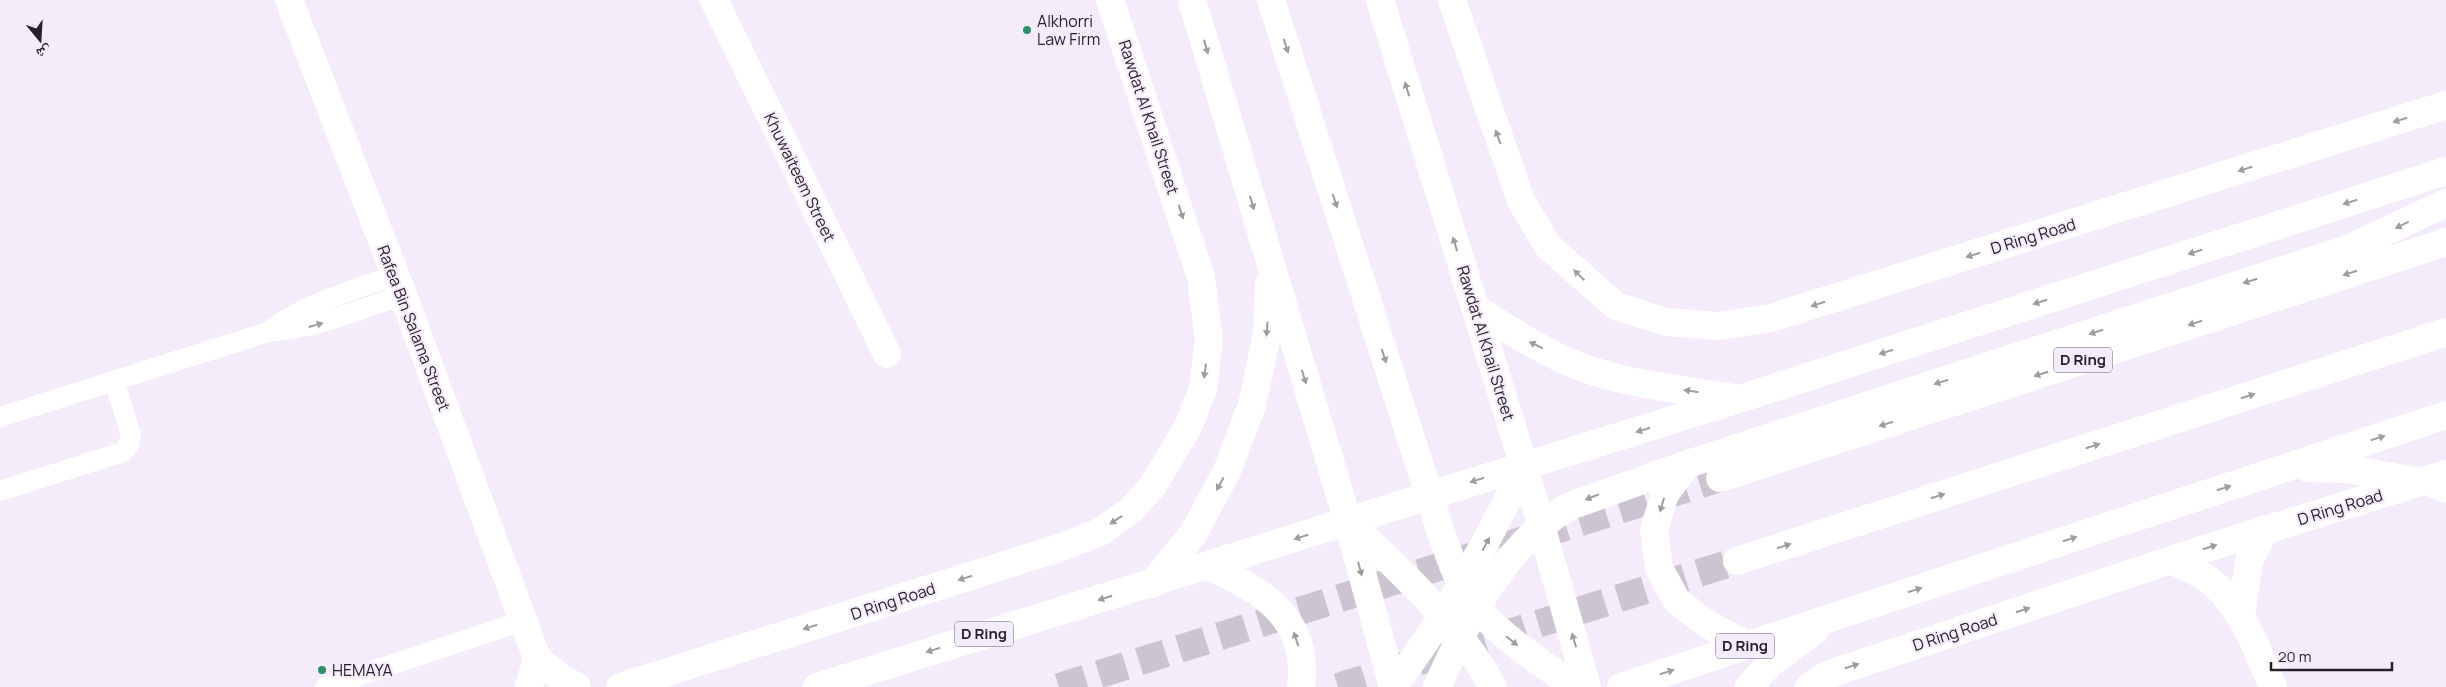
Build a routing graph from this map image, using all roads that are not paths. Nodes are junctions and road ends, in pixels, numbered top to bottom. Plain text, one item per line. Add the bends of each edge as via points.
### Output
1 (289, 0) edge
2 (714, 0) edge
3 (1110, 0) edge
4 (1192, 0) edge
5 (1271, 0) edge
6 (1380, 0) edge
7 (1452, 0) edge
8 (2446, 105) edge
9 (2446, 171) edge
10 (2446, 203) edge
11 (2446, 242) edge
12 (1270, 263) junction
13 (399, 285) junction
14 (1475, 308) junction
15 (2446, 332) edge
16 (887, 354) dead end
17 (114, 381) junction
18 (1739, 399) junction
19 (2446, 415) edge
20 (0, 417) edge
21 (1688, 464) junction
22 (1524, 466) junction
23 (2287, 468) junction
24 (2446, 474) edge
25 (1720, 478) tunnel mouth
26 (2420, 482) junction
27 (1152, 487) joint
28 (0, 491) edge
29 (2446, 493) edge
30 (1429, 496) junction
31 (1348, 522) junction
32 (1541, 527) junction
33 (2265, 529) junction
34 (2172, 560) junction
35 (1737, 561) tunnel mouth
36 (1208, 566) junction
37 (1152, 584) junction
38 (1469, 596) junction
39 (1869, 605) junction
40 (2241, 615) junction
41 (523, 621) junction
42 (1450, 628) junction
43 (1747, 645) junction
44 (537, 658) junction
45 (325, 687) edge
46 (529, 687) edge
47 (576, 687) edge
48 (620, 687) edge
49 (817, 687) edge
50 (1301, 687) edge
51 (1393, 687) edge
52 (1437, 687) edge
53 (1493, 687) edge
54 (1576, 687) edge
55 (1587, 687) edge
56 (1621, 687) edge
57 (1749, 687) edge
58 (1809, 687) edge
59 (2273, 687) edge

1 - 13 main road, Rafea Bin Salama Street
2 - 16 main road, Khuwaiteem Street
3 -> 27 main road, Rawdat Al Khail Street via 1202,278 1210,340 1202,389 1188,427
4 -> 12 main road
5 -> 30 main road
14 -> 6 main road, Rawdat Al Khail Street
8 -> 7 main road, D Ring Road via 1771,318 1719,326 1666,322 1616,306 1548,246 1521,201
9 -> 18 main road, D Ring
10 -> 21 main road via 2348,249
11 -> 25 main road, D Ring
12 -> 31 main road
12 -> 37 main road via 1267,334 1252,405 1227,471 1192,534
13 - 17 lane via 320,301 268,332
13 - 41 main road, Rafea Bin Salama Street
18 -> 14 main road via 1632,382 1578,366 1528,341
14 - 22 main road, Rawdat Al Khail Street
35 -> 15 main road
17 - 20 lane
17 - 28 lane via 131,435 123,452
18 -> 22 main road, D Ring
23 -> 19 main road, D Ring
21 -> 32 main road via 1570,506
21 -> 43 main road via 1665,494 1654,530 1659,568 1677,601 1707,624
22 -> 30 main road, D Ring
22 - 32 main road, Rawdat Al Khail Street
38 -> 22 main road via 1485,546
23 - 26 main road via 2348,469
39 -> 23 main road, D Ring
24 - 26 main road, D Ring Road
26 - 29 lane
26 - 33 main road, D Ring Road
27 -> 48 main road, D Ring Road via 1130,511 1107,527 1062,548
30 - 31 main road, D Ring
30 - 38 main road
31 -> 36 main road, D Ring
31 - 42 main road via 1413,584
31 -> 51 main road
32 - 38 main road via 1493,580
55 -> 32 main road, Rawdat Al Khail Street
34 -> 33 main road, D Ring Road
33 - 40 main road via 2249,562
34 - 40 main road via 2201,574
58 -> 34 main road, D Ring Road via 1829,674
36 - 37 main road, D Ring
50 -> 36 main road via 1304,670 1295,634 1275,604 1245,582
37 -> 49 main road, D Ring
38 - 42 main road
38 -> 54 main road via 1509,639
39 - 43 main road, D Ring
39 - 57 main road via 1816,629 1769,664
40 - 59 main road
41 - 44 main road, Rafea Bin Salama Street
41 - 45 lane
42 - 51 main road
42 - 52 main road
42 - 53 main road
56 -> 43 main road, D Ring
44 - 46 main road
44 - 47 main road, Rafea Bin Salama Street

